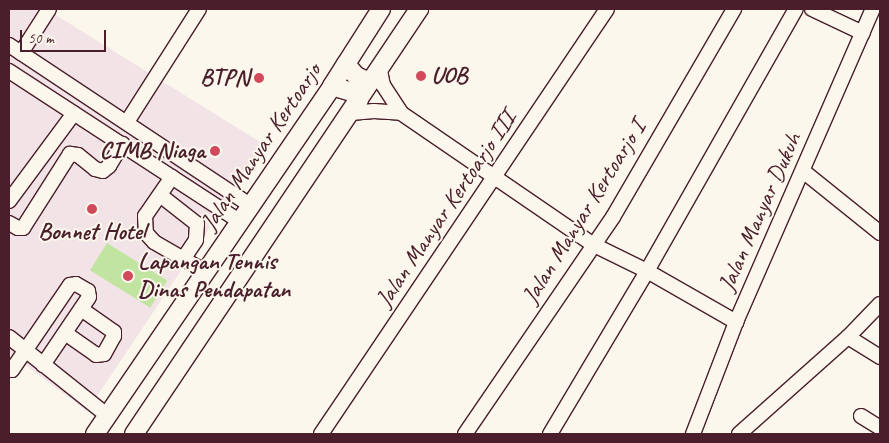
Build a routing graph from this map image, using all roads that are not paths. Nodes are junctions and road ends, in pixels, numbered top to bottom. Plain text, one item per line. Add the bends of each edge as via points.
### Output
1 (50, 9) edge
2 (199, 9) edge
3 (381, 9) edge
4 (420, 9) edge
5 (607, 9) edge
6 (734, 9) edge
7 (796, 9) edge
8 (812, 9) edge
9 (874, 9) edge
10 (880, 12) edge
11 (863, 32) junction
12 (9, 44) edge
13 (21, 53) junction
14 (346, 64) junction
15 (9, 71) edge
16 (376, 75) junction
17 (332, 86) junction
18 (355, 107) junction
19 (401, 113) junction
20 (74, 114) junction
21 (127, 122) junction
22 (122, 144) junction
23 (803, 171) junction
24 (172, 177) junction
25 (495, 178) junction
26 (211, 180) junction
27 (14, 184) edge
28 (160, 195) junction
29 (200, 196) junction
30 (9, 201) edge
31 (250, 205) junction
32 (239, 221) junction
33 (9, 223) edge
34 (880, 233) edge
35 (594, 246) junction
36 (183, 259) junction
37 (647, 271) junction
38 (206, 272) junction
39 (880, 304) edge
40 (81, 310) junction
41 (736, 322) junction
42 (65, 333) junction
43 (9, 337) edge
44 (848, 337) junction
45 (26, 351) junction
46 (880, 357) edge
47 (44, 366) junction
48 (10, 372) edge
49 (108, 416) junction
50 (861, 416) dead end
51 (880, 428) edge
52 (95, 434) edge
53 (134, 434) edge
54 (321, 434) edge
55 (465, 434) edge
56 (550, 434) edge
57 (693, 434) edge
58 (739, 434) edge

1 - 13 street
2 - 21 street
3 - 14 main road, Jalan Manyar Kertoarjo
4 - 16 main road
5 - 25 street, Jalan Manyar Kertoarjo III
6 - 35 street, Jalan Manyar Kertoarjo I
7 - 37 street
8 - 11 street
9 - 10 street
9 - 11 street, Jalan Manyar Dukuh
11 - 23 street, Jalan Manyar Dukuh
12 - 13 street
13 - 21 street
14 - 16 main road via 356,76 365,80
14 - 17 main road, Jalan Manyar Kertoarjo
15 - 20 street
16 - 18 main road
16 - 19 street
17 - 18 main road via 352,92
17 - 31 main road, Jalan Manyar Kertoarjo
18 - 19 street
18 - 53 main road
19 - 25 street
20 - 22 street
20 - 27 street
21 - 26 street
22 - 24 street
22 - 33 street via 103,171 95,169 78,155 70,154 23,228
23 - 34 street
23 - 41 street, Jalan Manyar Dukuh
24 - 28 street
24 - 29 street
25 - 35 street
25 - 54 street, Jalan Manyar Kertoarjo III
26 - 29 street
26 - 31 street
27 - 30 street
28 - 36 street via 197,224 196,240
28 - 36 street via 145,216 146,233 154,242
29 - 32 street
31 - 32 main road, Jalan Manyar Kertoarjo
32 - 38 main road, Jalan Manyar Kertoarjo
35 - 37 street
35 - 55 street, Jalan Manyar Kertoarjo I
36 - 38 street
37 - 41 street
37 - 56 street
38 - 49 main road, Jalan Manyar Kertoarjo
39 - 44 street
40 - 42 street
40 - 42 street via 114,332 104,354 96,354
40 - 45 street via 89,294 72,284
41 - 57 street, Jalan Manyar Dukuh
42 - 47 street
43 - 45 street
44 - 46 street
44 - 58 street
45 - 47 street
45 - 48 street
47 - 49 street
49 - 52 main road, Jalan Manyar Kertoarjo
50 - 51 street

